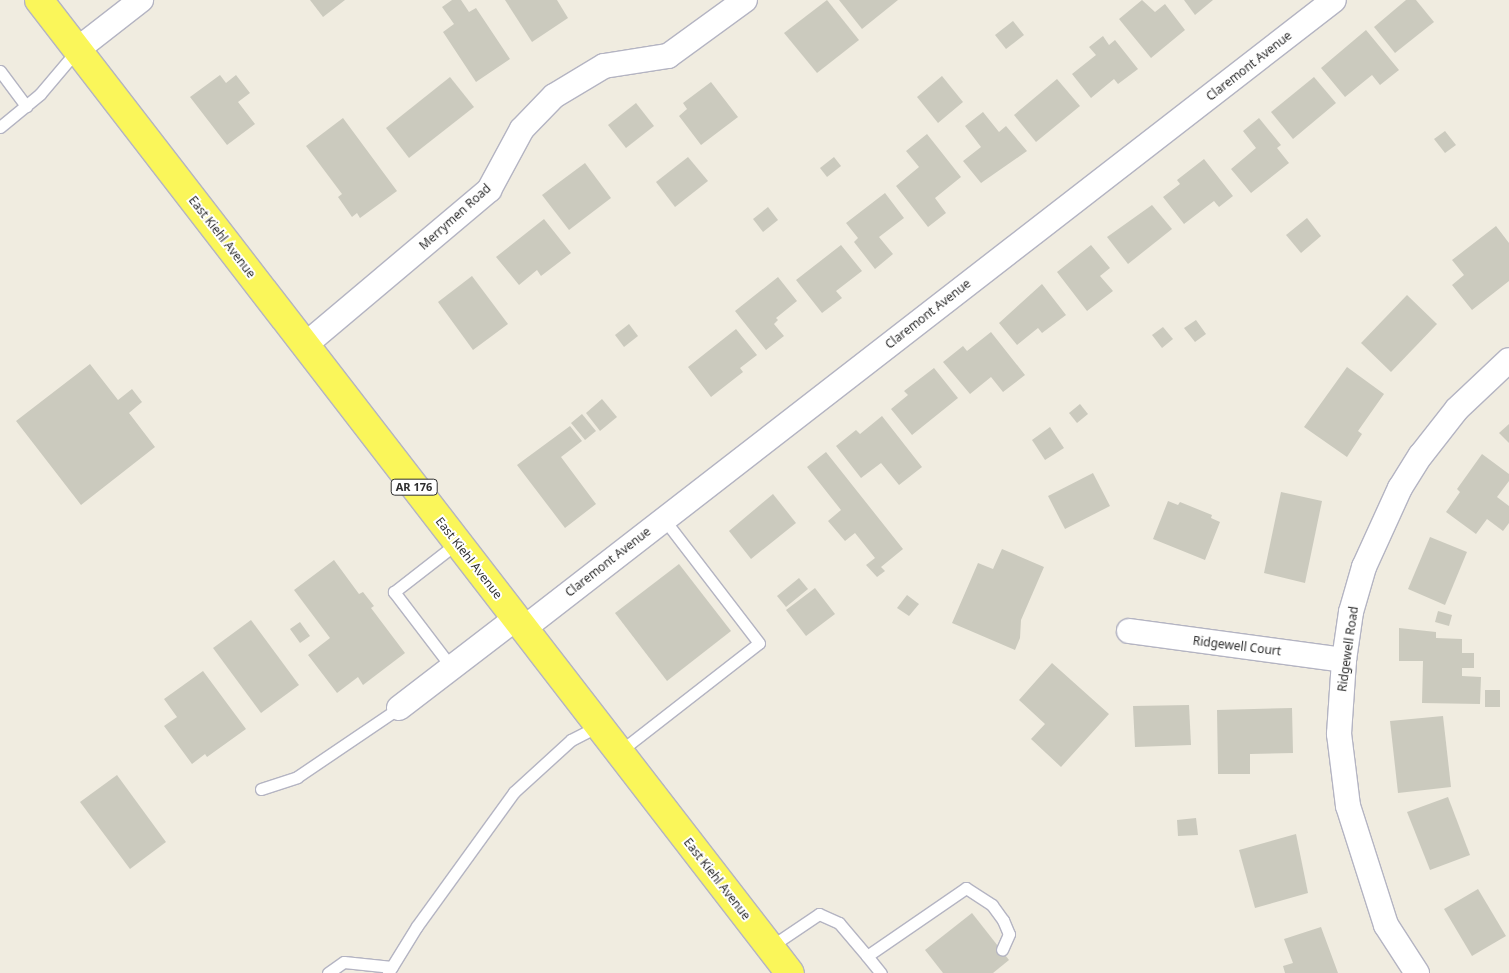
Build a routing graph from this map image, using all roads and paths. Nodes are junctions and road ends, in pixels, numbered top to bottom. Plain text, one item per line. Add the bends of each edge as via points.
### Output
1 (39, 0) edge
2 (141, 0) edge
3 (745, 0) edge
4 (1334, 0) edge
5 (78, 50) junction
6 (0, 72) edge
7 (26, 106) junction
8 (0, 127) edge
9 (305, 345) junction
10 (1509, 360) edge
11 (664, 519) junction
12 (457, 543) junction
13 (519, 624) junction
14 (1129, 631) dead end
15 (1344, 660) junction
16 (452, 668) junction
17 (399, 708) joint
18 (599, 726) junction
19 (619, 752) junction
20 (261, 789) dead end
21 (770, 947) junction
22 (1002, 950) dead end
23 (867, 956) junction
24 (390, 970) edge
25 (328, 973) edge
26 (790, 973) edge
27 (881, 973) edge
28 (1417, 973) edge

1 - 5 main road, East Kiehl Avenue / AR 176
2 - 5 street
3 - 9 street, Merrymen Road via 668,56 604,66 554,96 522,129 489,190
4 - 11 street, Claremont Avenue
5 - 7 lane
5 - 9 main road, East Kiehl Avenue / AR 176
6 - 7 lane
7 - 8 lane
9 - 12 main road, East Kiehl Avenue / AR 176
10 - 15 street, Ridgewell Road via 1457,409 1400,488 1364,567 1351,612
11 - 13 street, Claremont Avenue
11 - 19 lane via 758,643
12 - 13 main road, East Kiehl Avenue / AR 176
12 - 16 lane via 394,592
13 - 16 street, Claremont Avenue
13 - 18 main road, East Kiehl Avenue / AR 176
14 - 15 street, Ridgewell Court
15 - 28 street, Ridgewell Road via 1339,734 1348,806 1386,925
16 - 17 street, Claremont Avenue
17 - 20 lane via 296,777
18 - 19 main road, East Kiehl Avenue / AR 176
18 - 24 lane via 571,740 514,792 417,926
19 - 21 main road, East Kiehl Avenue / AR 176
21 - 23 lane via 819,914 839,923
21 - 26 main road, East Kiehl Avenue / AR 176
22 - 23 lane via 1009,934 1003,920 992,905 966,888
23 - 27 lane
24 - 25 lane via 344,962

